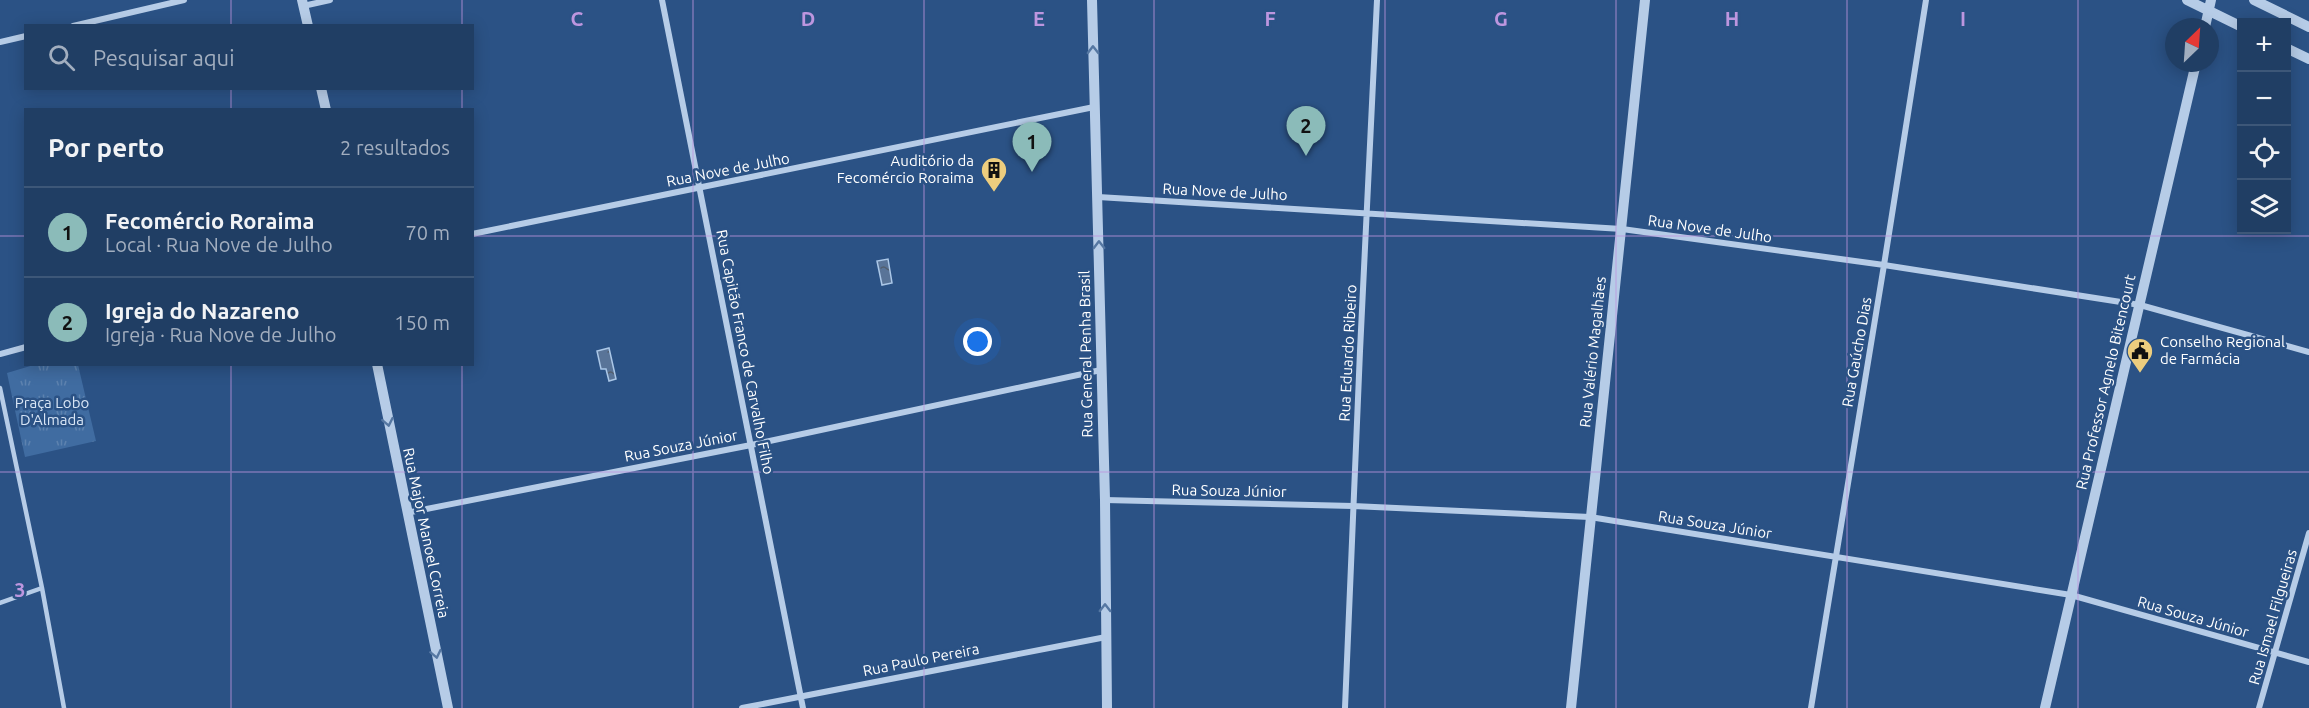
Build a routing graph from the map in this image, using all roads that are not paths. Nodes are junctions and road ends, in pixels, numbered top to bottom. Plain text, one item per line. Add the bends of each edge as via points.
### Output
1 (184, 0) edge
2 (330, 0) edge
3 (662, 0) edge
4 (1092, 0) edge
5 (1377, 0) edge
6 (1645, 0) edge
7 (1926, 0) edge
8 (2187, 0) edge
9 (2254, 0) edge
10 (302, 3) edge
11 (2210, 6) edge
12 (82, 24) edge
13 (307, 24) edge
14 (2237, 24) edge
15 (2309, 27) edge
16 (24, 36) edge
17 (0, 42) edge
18 (2291, 50) edge
19 (2309, 59) edge
20 (2194, 72) edge
21 (321, 90) edge
22 (1094, 107) junction
23 (326, 108) edge
24 (700, 188) junction
25 (1098, 197) junction
26 (1367, 213) junction
27 (1622, 229) junction
28 (474, 234) edge
29 (1884, 265) junction
30 (2140, 305) junction
31 (24, 348) edge
32 (2309, 352) edge
33 (0, 354) edge
34 (377, 366) edge
35 (1101, 370) junction
36 (0, 388) edge
37 (751, 445) junction
38 (1105, 500) junction
39 (1353, 506) junction
40 (406, 513) junction
41 (1590, 517) junction
42 (2309, 533) edge
43 (1835, 556) junction
44 (42, 588) junction
45 (2071, 595) junction
46 (0, 603) edge
47 (1106, 637) junction
48 (2275, 652) junction
49 (2309, 662) edge
50 (801, 697) junction
51 (64, 708) edge
52 (448, 708) edge
53 (742, 708) edge
54 (803, 708) edge
55 (1107, 708) edge
56 (1346, 708) edge
57 (1571, 708) edge
58 (1811, 708) edge
59 (2045, 708) edge
60 (2259, 708) edge

1 - 12 street
2 - 10 street
3 - 24 street, Rua Capitão Franco de Carvalho Filho
22 -> 4 street, Rua General Penha Brasil
5 - 26 street, Rua Eduardo Ribeiro
6 - 27 street, Rua Valério Magalhães
7 - 29 street, Rua Gaúcho Dias
8 - 11 street
9 - 15 street
10 - 13 street
11 - 14 street
16 - 17 street
18 - 19 street
20 - 30 street, Rua Professor Agnelo Bitencourt
21 - 23 street
22 - 24 street, Rua Nove de Julho
22 - 25 street, Rua General Penha Brasil
24 - 28 street, Rua Nove de Julho
24 - 37 street, Rua Capitão Franco de Carvalho Filho
25 - 26 street, Rua Nove de Julho
35 -> 25 street, Rua General Penha Brasil
26 - 27 street, Rua Nove de Julho
26 - 39 street, Rua Eduardo Ribeiro
27 - 29 street, Rua Nove de Julho
27 - 41 street, Rua Valério Magalhães
29 - 30 street, Rua Nove de Julho
29 - 43 street, Rua Gaúcho Dias
30 - 32 street, Rua Nove de Julho
30 - 45 street, Rua Professor Agnelo Bitencourt
31 - 33 street
34 -> 40 street, Rua Major Manoel Correia
35 - 37 street, Rua Souza Júnior
35 - 38 street, Rua General Penha Brasil
36 - 44 lane
37 - 40 street, Rua Souza Júnior
37 - 50 street, Rua Capitão Franco de Carvalho Filho
38 - 39 street, Rua Souza Júnior
47 -> 38 street, Rua General Penha Brasil
39 - 41 street, Rua Souza Júnior
39 - 56 street, Rua Eduardo Ribeiro
40 -> 52 street, Rua Major Manoel Correia
41 - 43 street, Rua Souza Júnior
41 - 57 street, Rua Valério Magalhães
42 - 48 street, Rua Ismael Filgueiras
43 - 45 street, Rua Souza Júnior
43 - 58 street, Rua Gaúcho Dias
44 - 46 lane
44 - 51 lane
45 - 48 street, Rua Souza Júnior
45 - 59 street, Rua Professor Agnelo Bitencourt
47 - 50 street, Rua Paulo Pereira
47 - 55 street, Rua General Penha Brasil
48 - 49 street, Rua Souza Júnior
48 - 60 street, Rua Ismael Filgueiras
50 - 53 street, Rua Paulo Pereira
50 - 54 street, Rua Capitão Franco de Carvalho Filho

